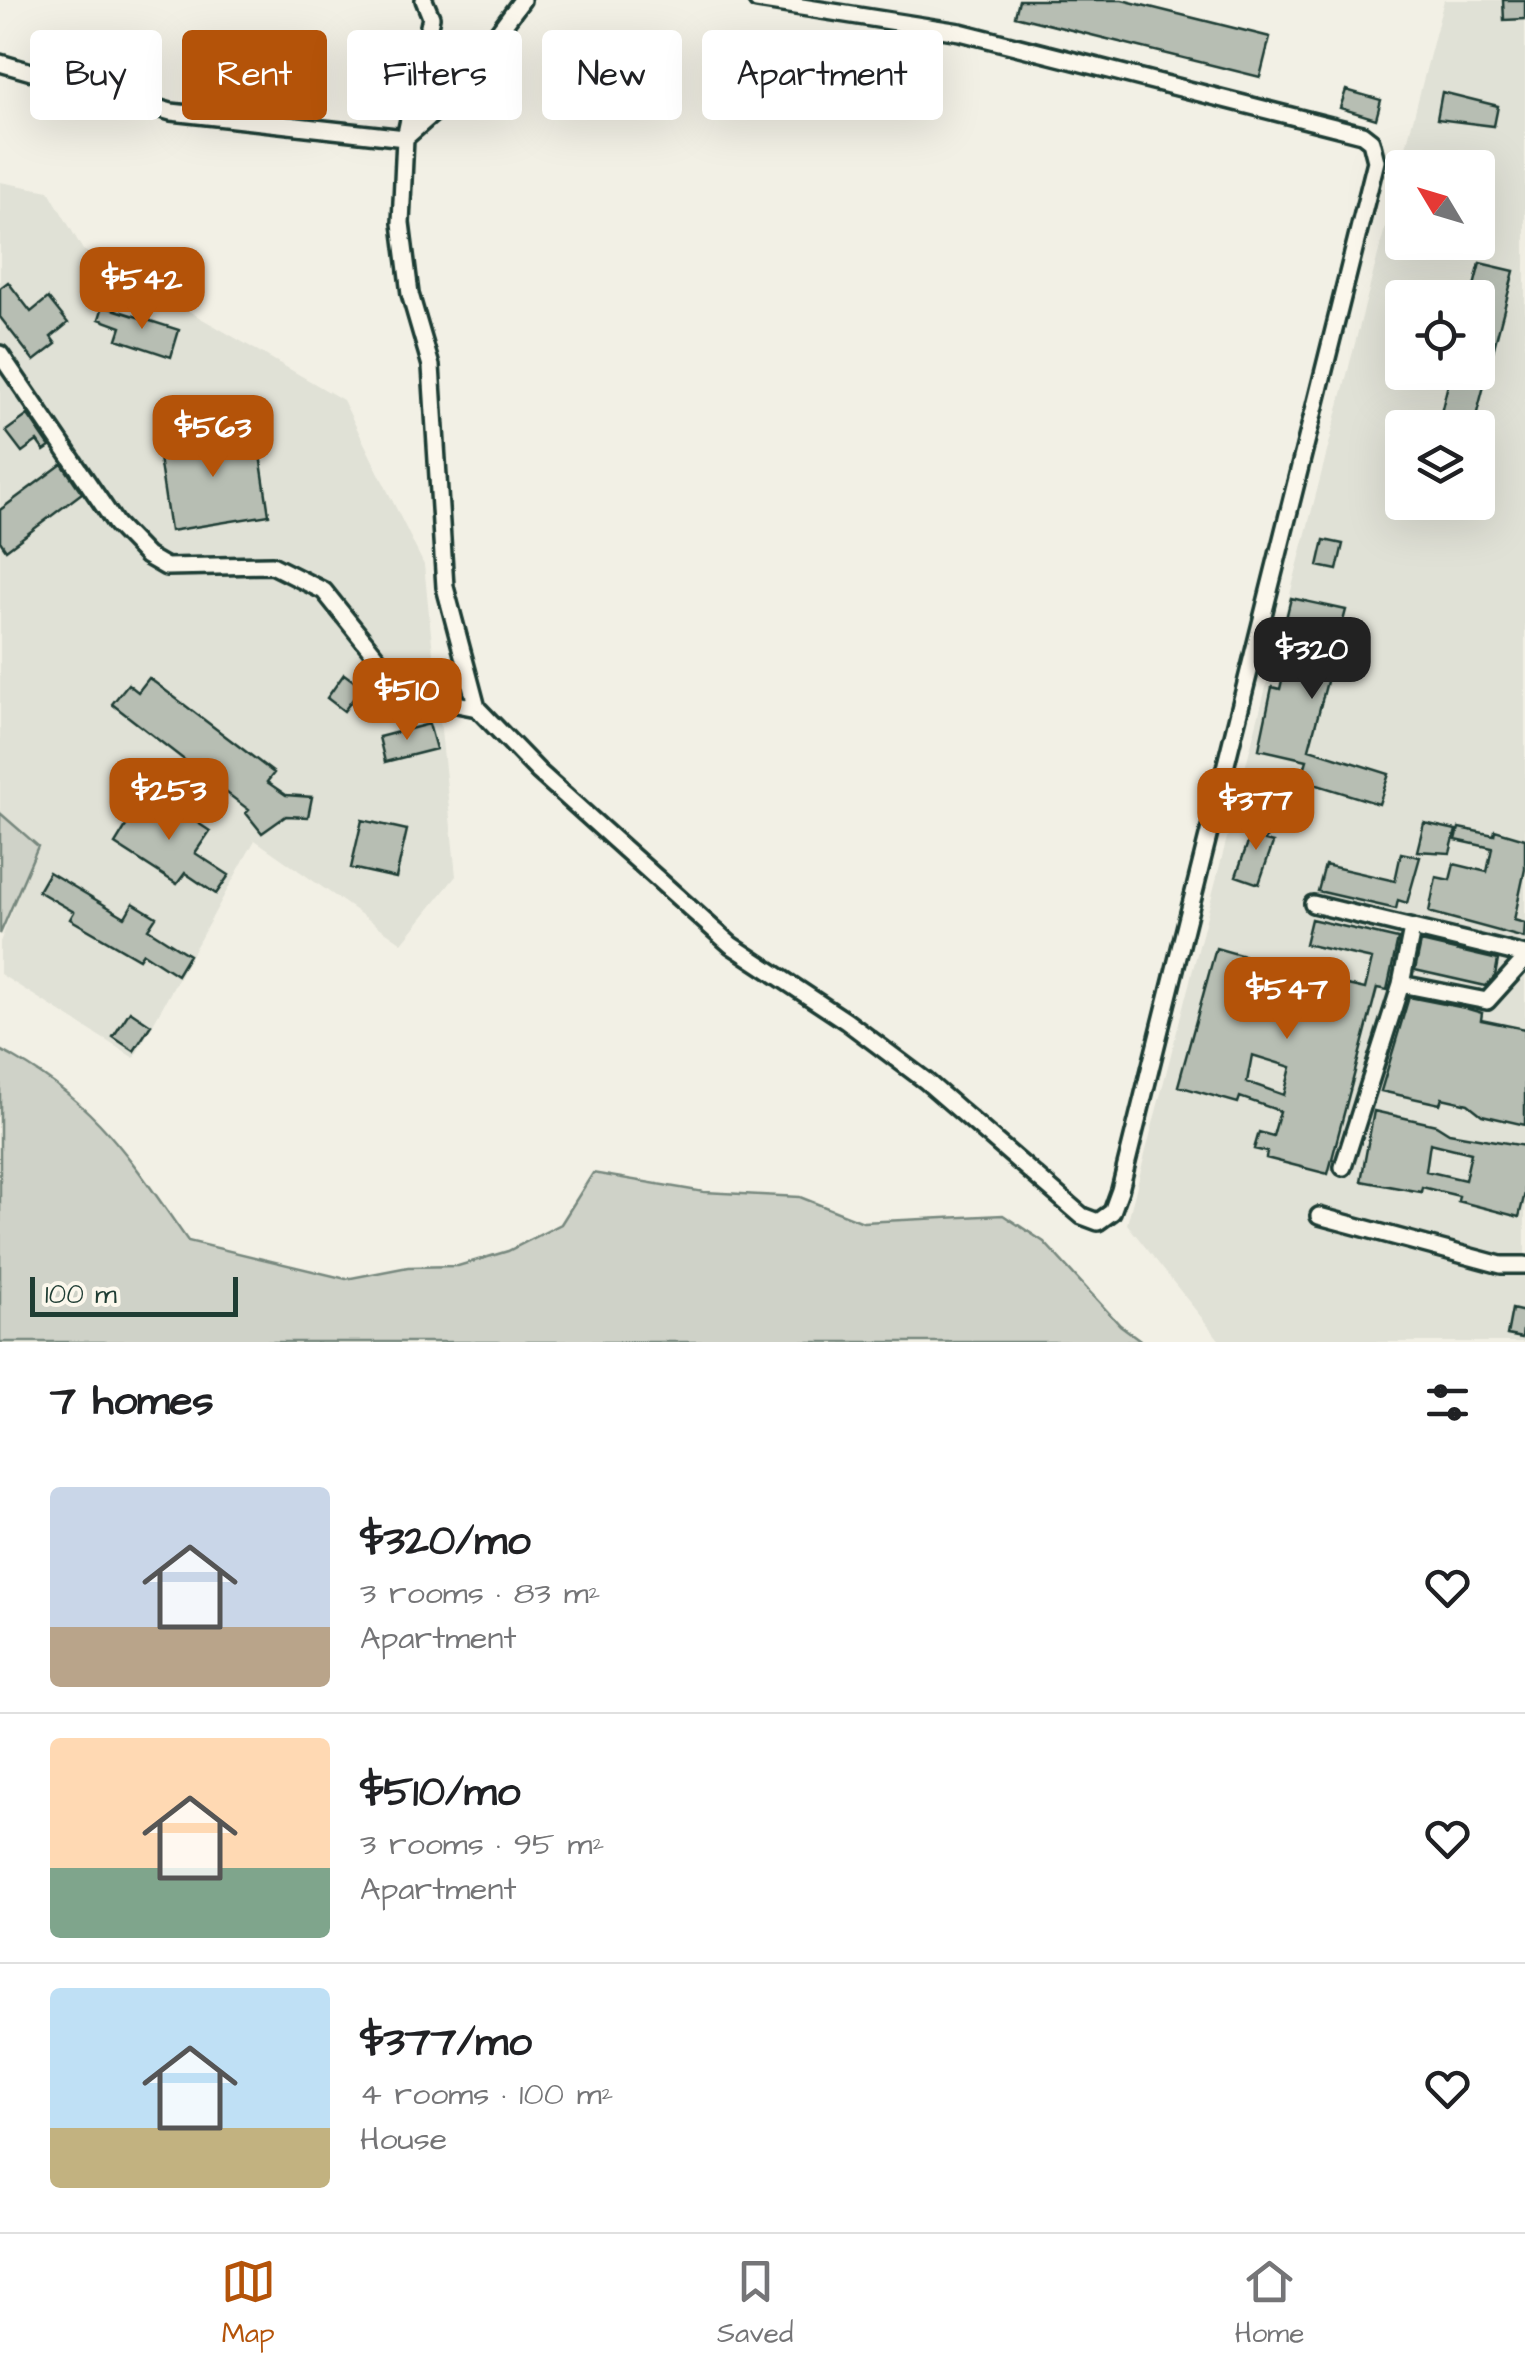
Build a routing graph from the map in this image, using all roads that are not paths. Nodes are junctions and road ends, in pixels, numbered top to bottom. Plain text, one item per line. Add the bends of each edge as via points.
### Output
1 (424, 0) edge
2 (522, 0) edge
3 (757, 0) edge
4 (0, 63) edge
5 (406, 138) junction
6 (0, 354) edge
7 (477, 708) junction
8 (1313, 904) dead end
9 (1412, 928) junction
10 (1525, 957) edge
11 (1401, 984) junction
12 (1343, 1167) dead end
13 (1319, 1216) dead end
14 (1525, 1266) edge

1 - 5 street via 431,16
2 - 5 street via 447,101
3 - 7 street via 960,32 1362,134 1375,150 1337,328 1112,1212 1098,1222 1082,1216 926,1081 731,944
4 - 5 street via 171,112
5 - 7 street via 401,223 410,294 431,366 445,586
6 - 7 street via 116,524 147,556 166,567 272,565 303,578 348,615 395,680 422,697
8 - 9 street
9 - 10 street
9 - 11 street
10 - 11 street via 1487,1001
11 - 12 street
13 - 14 street

